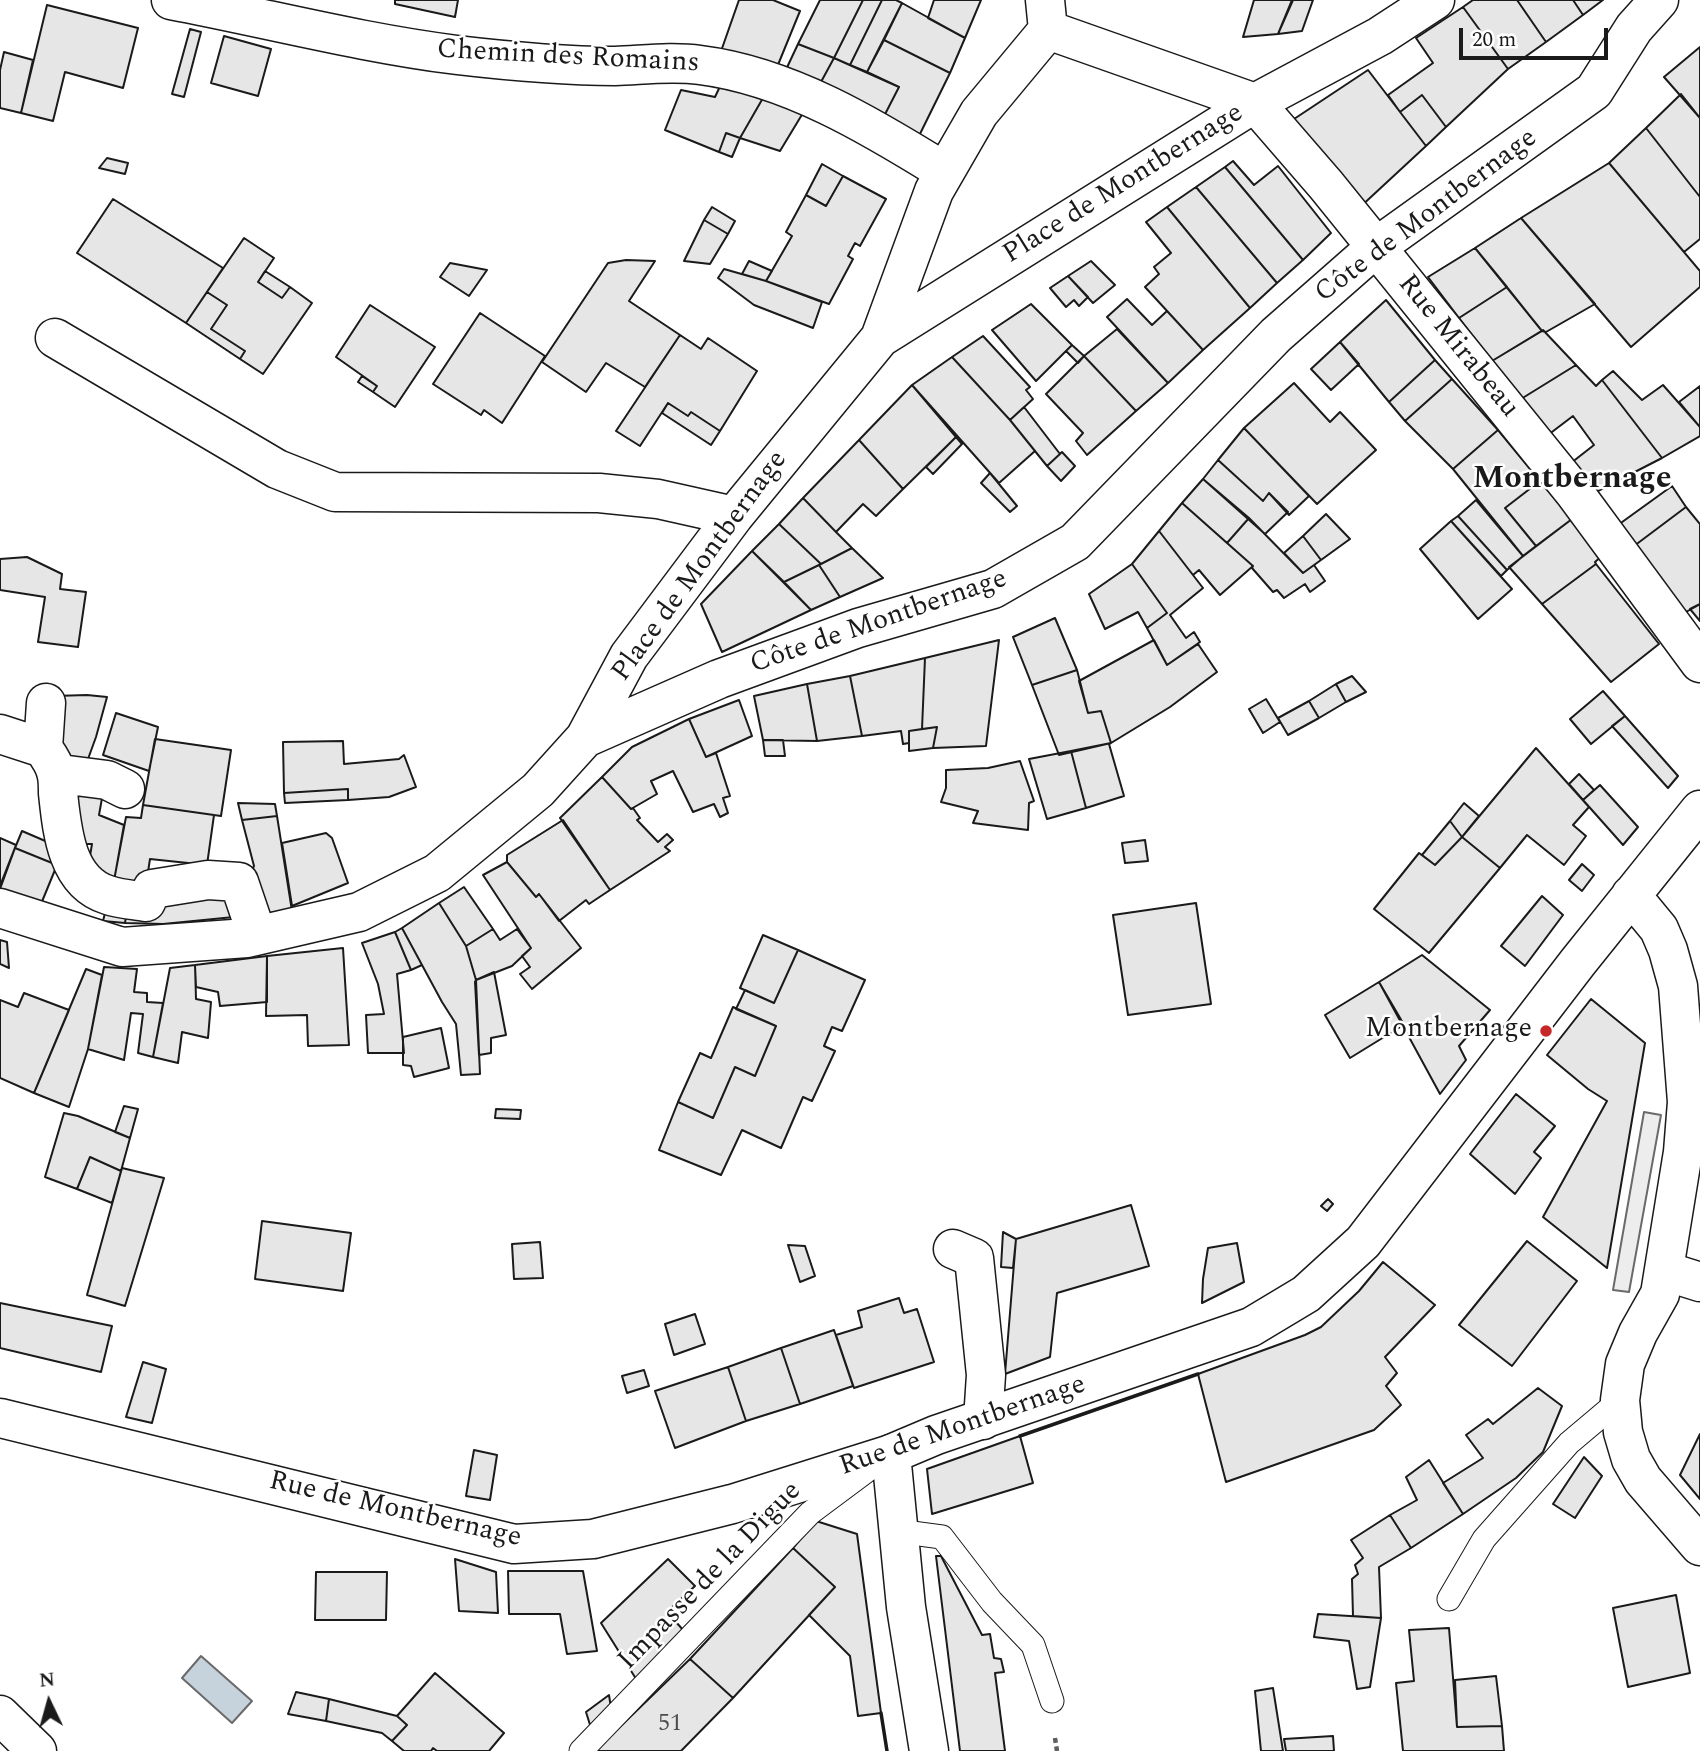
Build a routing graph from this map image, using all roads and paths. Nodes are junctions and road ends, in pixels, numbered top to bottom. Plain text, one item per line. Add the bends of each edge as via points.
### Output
1 (171, 0) edge
2 (1434, 0) edge
3 (1659, 0) edge
4 (1047, 15) edge
5 (1255, 103) junction
6 (945, 172) junction
7 (1375, 248) junction
8 (55, 338) dead end
9 (880, 338) junction
10 (733, 516) junction
11 (1700, 663) edge
12 (47, 703) dead end
13 (0, 734) edge
14 (584, 738) junction
15 (43, 748) junction
16 (58, 789) junction
17 (125, 789) dead end
18 (1700, 810) edge
19 (1631, 895) junction
20 (0, 908) edge
21 (257, 935) junction
22 (968, 1245) dead end
23 (1682, 1277) edge
24 (1620, 1400) junction
25 (0, 1418) edge
26 (983, 1420) junction
27 (891, 1454) junction
28 (897, 1531) junction
29 (1700, 1546) edge
30 (1449, 1599) dead end
31 (1052, 1701) dead end
32 (0, 1715) edge
33 (37, 1751) edge
34 (581, 1751) edge
35 (929, 1751) edge

1 - 6 street, Chemin des Romains via 457,55 720,68 821,103
2 - 5 street via 1380,36
3 - 7 street, Côte de Montbernage via 1634,27 1594,91
4 - 5 street, Place de Montbernage
4 - 6 street, Place de Montbernage via 979,113
5 - 7 street, Rue Mirabeau
5 - 9 street, Place de Montbernage
6 - 9 street, Place de Montbernage
7 - 11 street, Rue Mirabeau via 1574,492
7 - 14 street, Côte de Montbernage via 1276,335 1075,542 993,589 858,628 719,679
8 - 10 street via 277,469 335,492 608,493
9 - 10 street, Place de Montbernage
10 - 14 street, Place de Montbernage via 629,656
12 - 15 street
13 - 15 street
14 - 21 street, Côte de Montbernage via 538,790 437,873 359,912
15 - 16 street via 56,771
16 - 17 street via 68,775 107,780
16 - 21 street via 69,851 76,870 90,885 107,895 146,902 152,889 208,880 239,882
18 - 19 street, Rue de Montbernage
19 - 23 street via 1659,929 1678,986 1687,1102
19 - 26 street, Rue de Montbernage via 1363,1241 1306,1294 1251,1327
20 - 21 street, Côte de Montbernage via 122,947
22 - 26 street via 986,1375
23 - 24 street via 1660,1294 1638,1333 1625,1364
24 - 29 street via 1631,1459 1643,1480
24 - 30 lane via 1569,1443 1484,1539
25 - 27 street, Rue de Montbernage via 514,1544 593,1539 732,1504
26 - 27 street, Rue de Montbernage
27 - 28 street
27 - 34 lane, Impasse de la Digue via 810,1513
28 - 31 lane via 942,1537 992,1602 1033,1645
28 - 35 street
32 - 33 street

